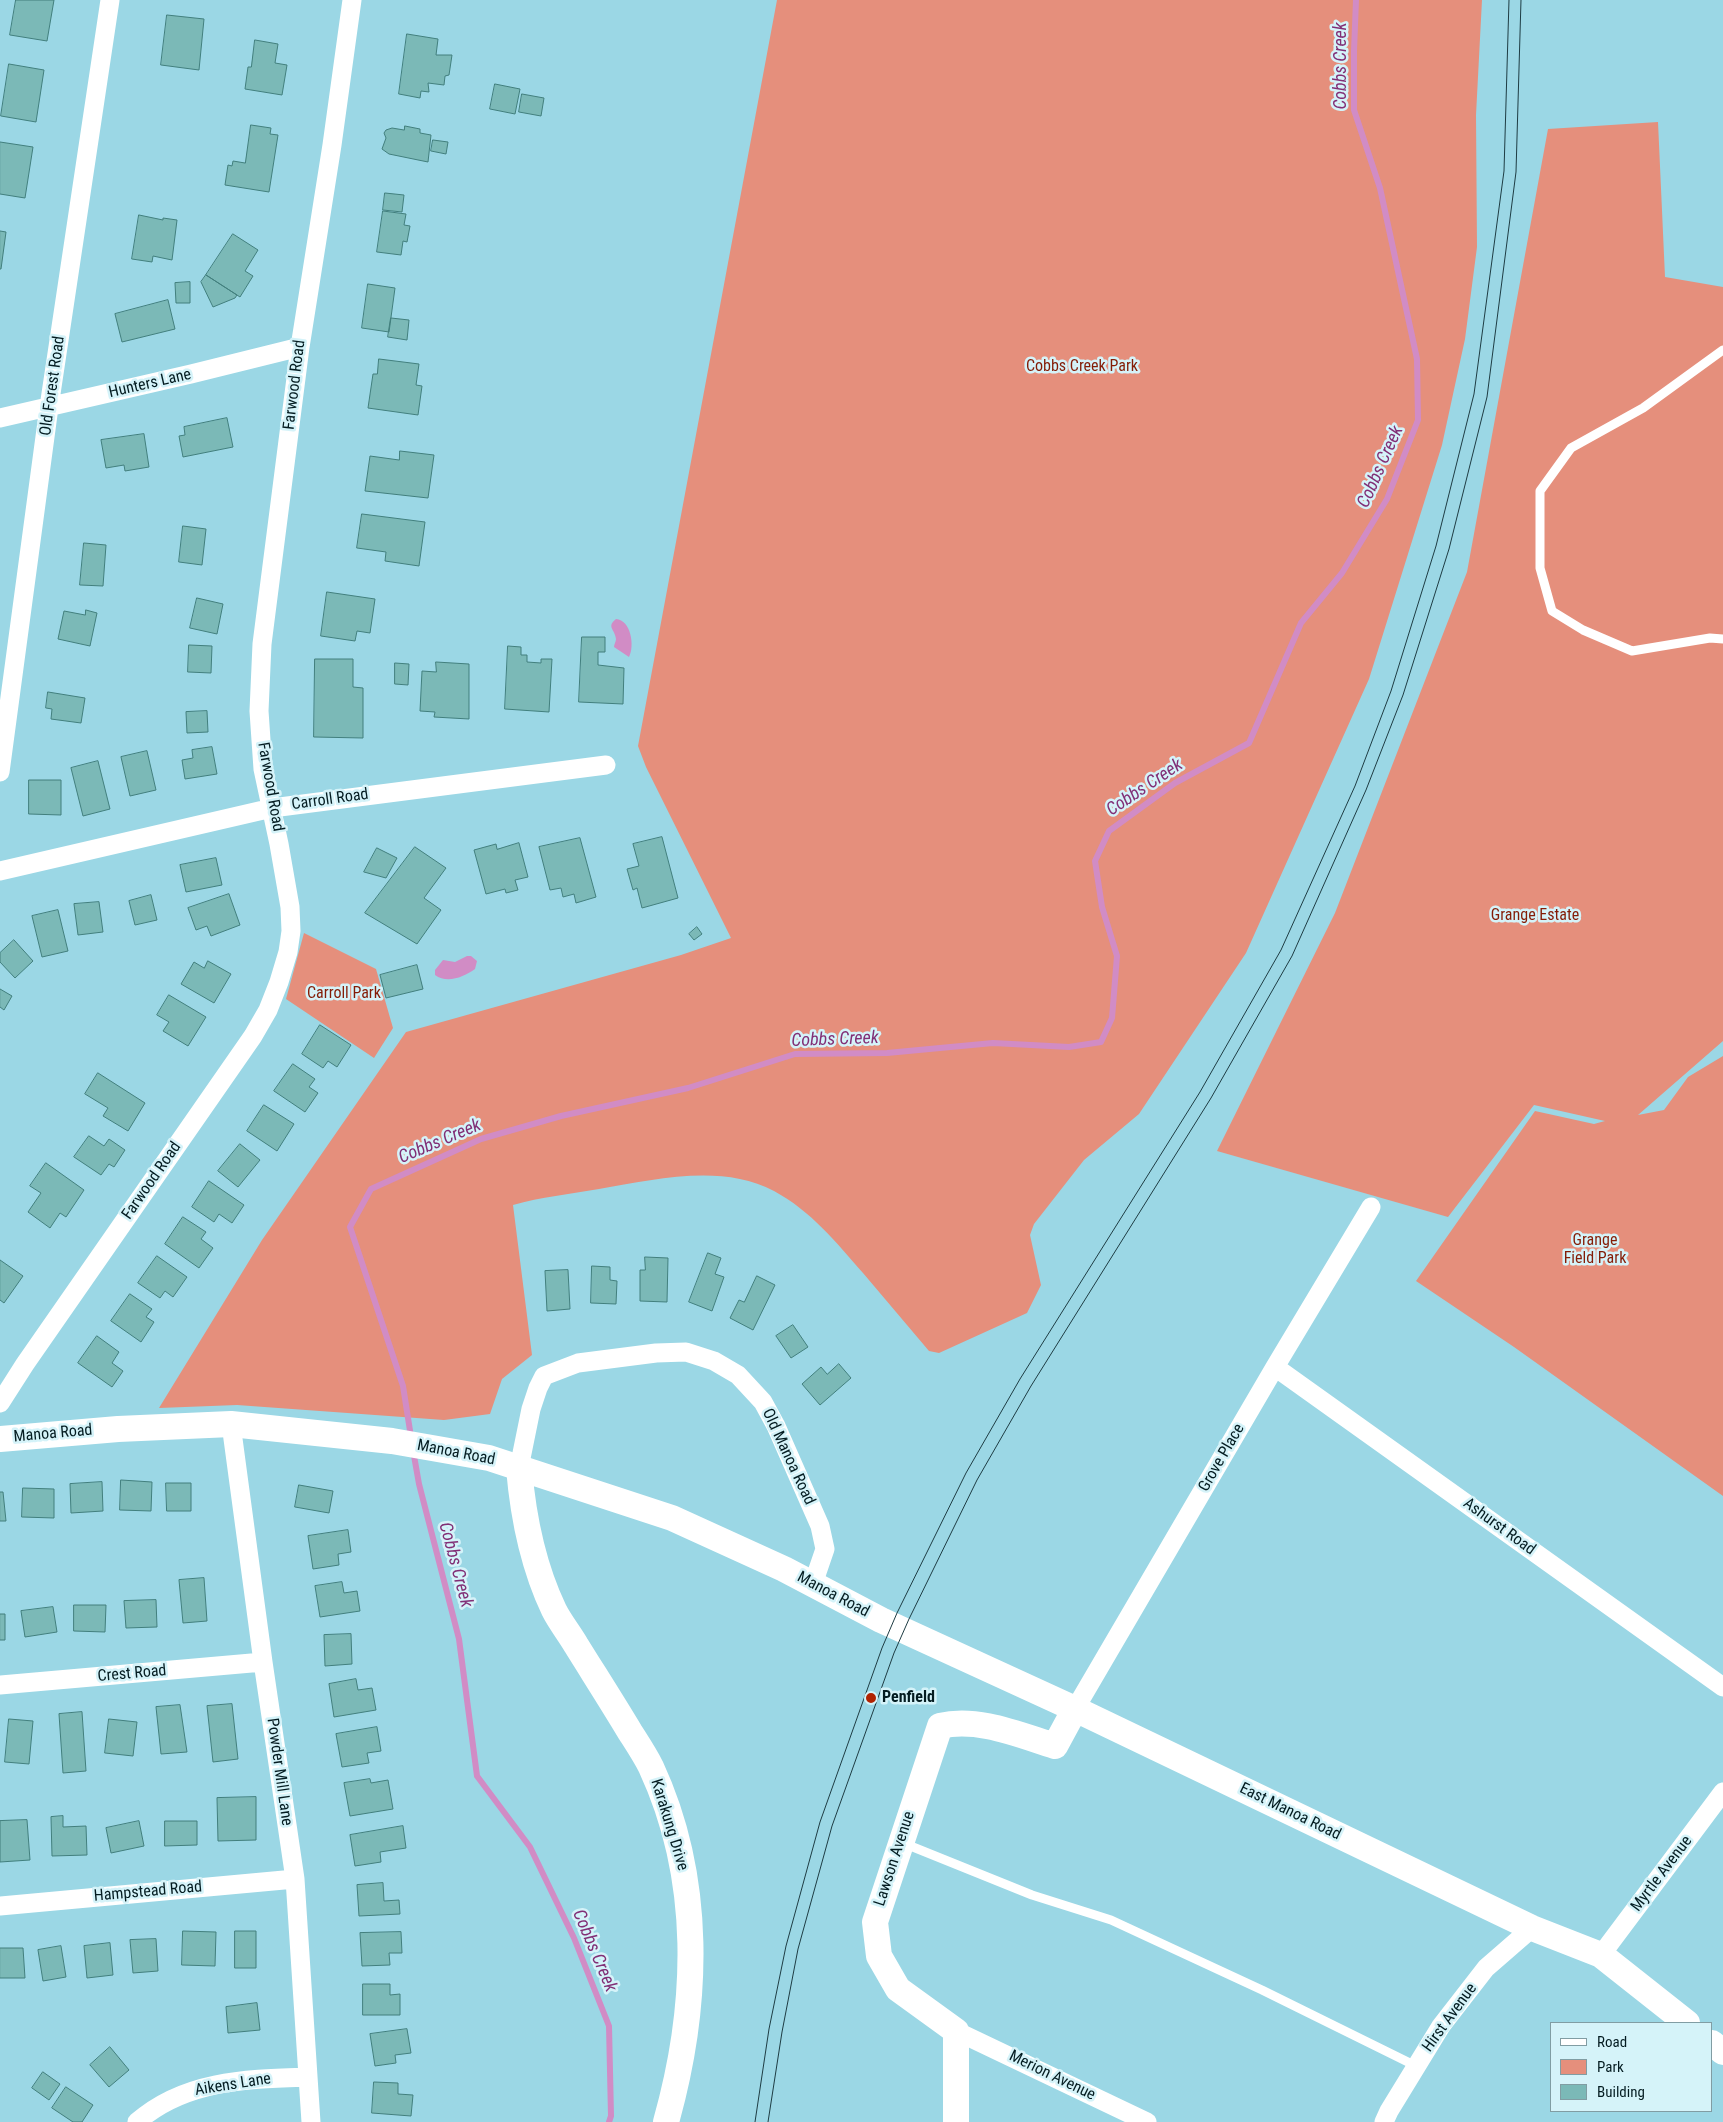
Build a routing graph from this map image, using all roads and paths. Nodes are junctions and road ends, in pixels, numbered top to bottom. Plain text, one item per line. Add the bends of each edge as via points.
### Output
1 (110, 0) edge
2 (352, 0) edge
3 (300, 347) junction
4 (1723, 350) edge
5 (50, 407) junction
6 (0, 418) edge
7 (1723, 639) edge
8 (606, 766) dead end
9 (0, 772) edge
10 (272, 808) junction
11 (0, 871) edge
12 (1371, 1208) dead end
13 (1275, 1367) junction
14 (0, 1403) edge
15 (231, 1424) junction
16 (0, 1439) edge
17 (519, 1468) junction
18 (813, 1584) junction
19 (881, 1620) joint
20 (263, 1662) junction
21 (0, 1685) edge
22 (1723, 1688) edge
23 (1075, 1709) junction
24 (1723, 1792) edge
25 (901, 1842) junction
26 (295, 1879) junction
27 (0, 1906) edge
28 (1532, 1928) junction
29 (1601, 1955) junction
30 (1686, 2022) edge
31 (956, 2031) junction
32 (1713, 2044) edge
33 (1723, 2052) edge
34 (1416, 2066) junction
35 (307, 2077) junction
36 (137, 2122) edge
37 (311, 2122) edge
38 (666, 2122) edge
39 (956, 2122) edge
40 (1147, 2122) edge
41 (1384, 2122) edge

1 - 5 street, Old Forest Road
2 - 3 street, Farwood Road
3 - 5 street, Hunters Lane
3 - 10 street, Farwood Road via 262,644 259,711 263,769
4 - 7 lane via 1643,408 1571,448 1540,491 1540,568 1552,611 1583,630 1632,651 1710,638
5 - 6 street, Hunters Lane
5 - 9 street, Old Forest Road
8 - 10 street, Carroll Road
10 - 11 street, Carroll Road
10 - 14 street, Farwood Road via 290,907 291,931 279,982 268,1010 234,1065
12 - 13 street, Grove Place
13 - 22 street, Ashurst Road
13 - 23 street, Grove Place
15 - 16 main road, Manoa Road
15 - 17 main road, Manoa Road via 392,1441 489,1458
15 - 20 street, Powder Mill Lane
17 - 18 main road, Manoa Road via 672,1518
17 - 18 street, Old Manoa Road via 531,1409 544,1376 578,1363 656,1353 686,1352 714,1361 738,1375 763,1402 776,1426 820,1526 825,1549
17 - 38 main road, Karakung Drive via 522,1507 539,1574 555,1611 650,1767 681,1856 692,1936 691,1977 680,2067
18 - 19 main road, Manoa Road
19 - 23 main road, East Manoa Road
20 - 21 street, Crest Road
20 - 26 street, Powder Mill Lane
23 - 25 main road, Lawson Avenue via 1055,1746 979,1724 953,1722 940,1726
23 - 28 main road, East Manoa Road
24 - 29 street, Myrtle Avenue
25 - 31 main road, Lawson Avenue via 874,1922 879,1956 898,1988
25 - 34 lane via 1032,1895 1111,1920
26 - 27 street, Hampstead Road
26 - 35 street, Powder Mill Lane
28 - 29 main road, East Manoa Road
28 - 34 street, Hirst Avenue via 1486,1968 1441,2026
29 - 30 main road, East Manoa Road
31 - 39 main road
31 - 40 street, Merion Avenue
32 - 33 main road
34 - 41 street, Hirst Avenue
35 - 36 street, Aikens Lane via 252,2079 195,2088
35 - 37 street, Powder Mill Lane

